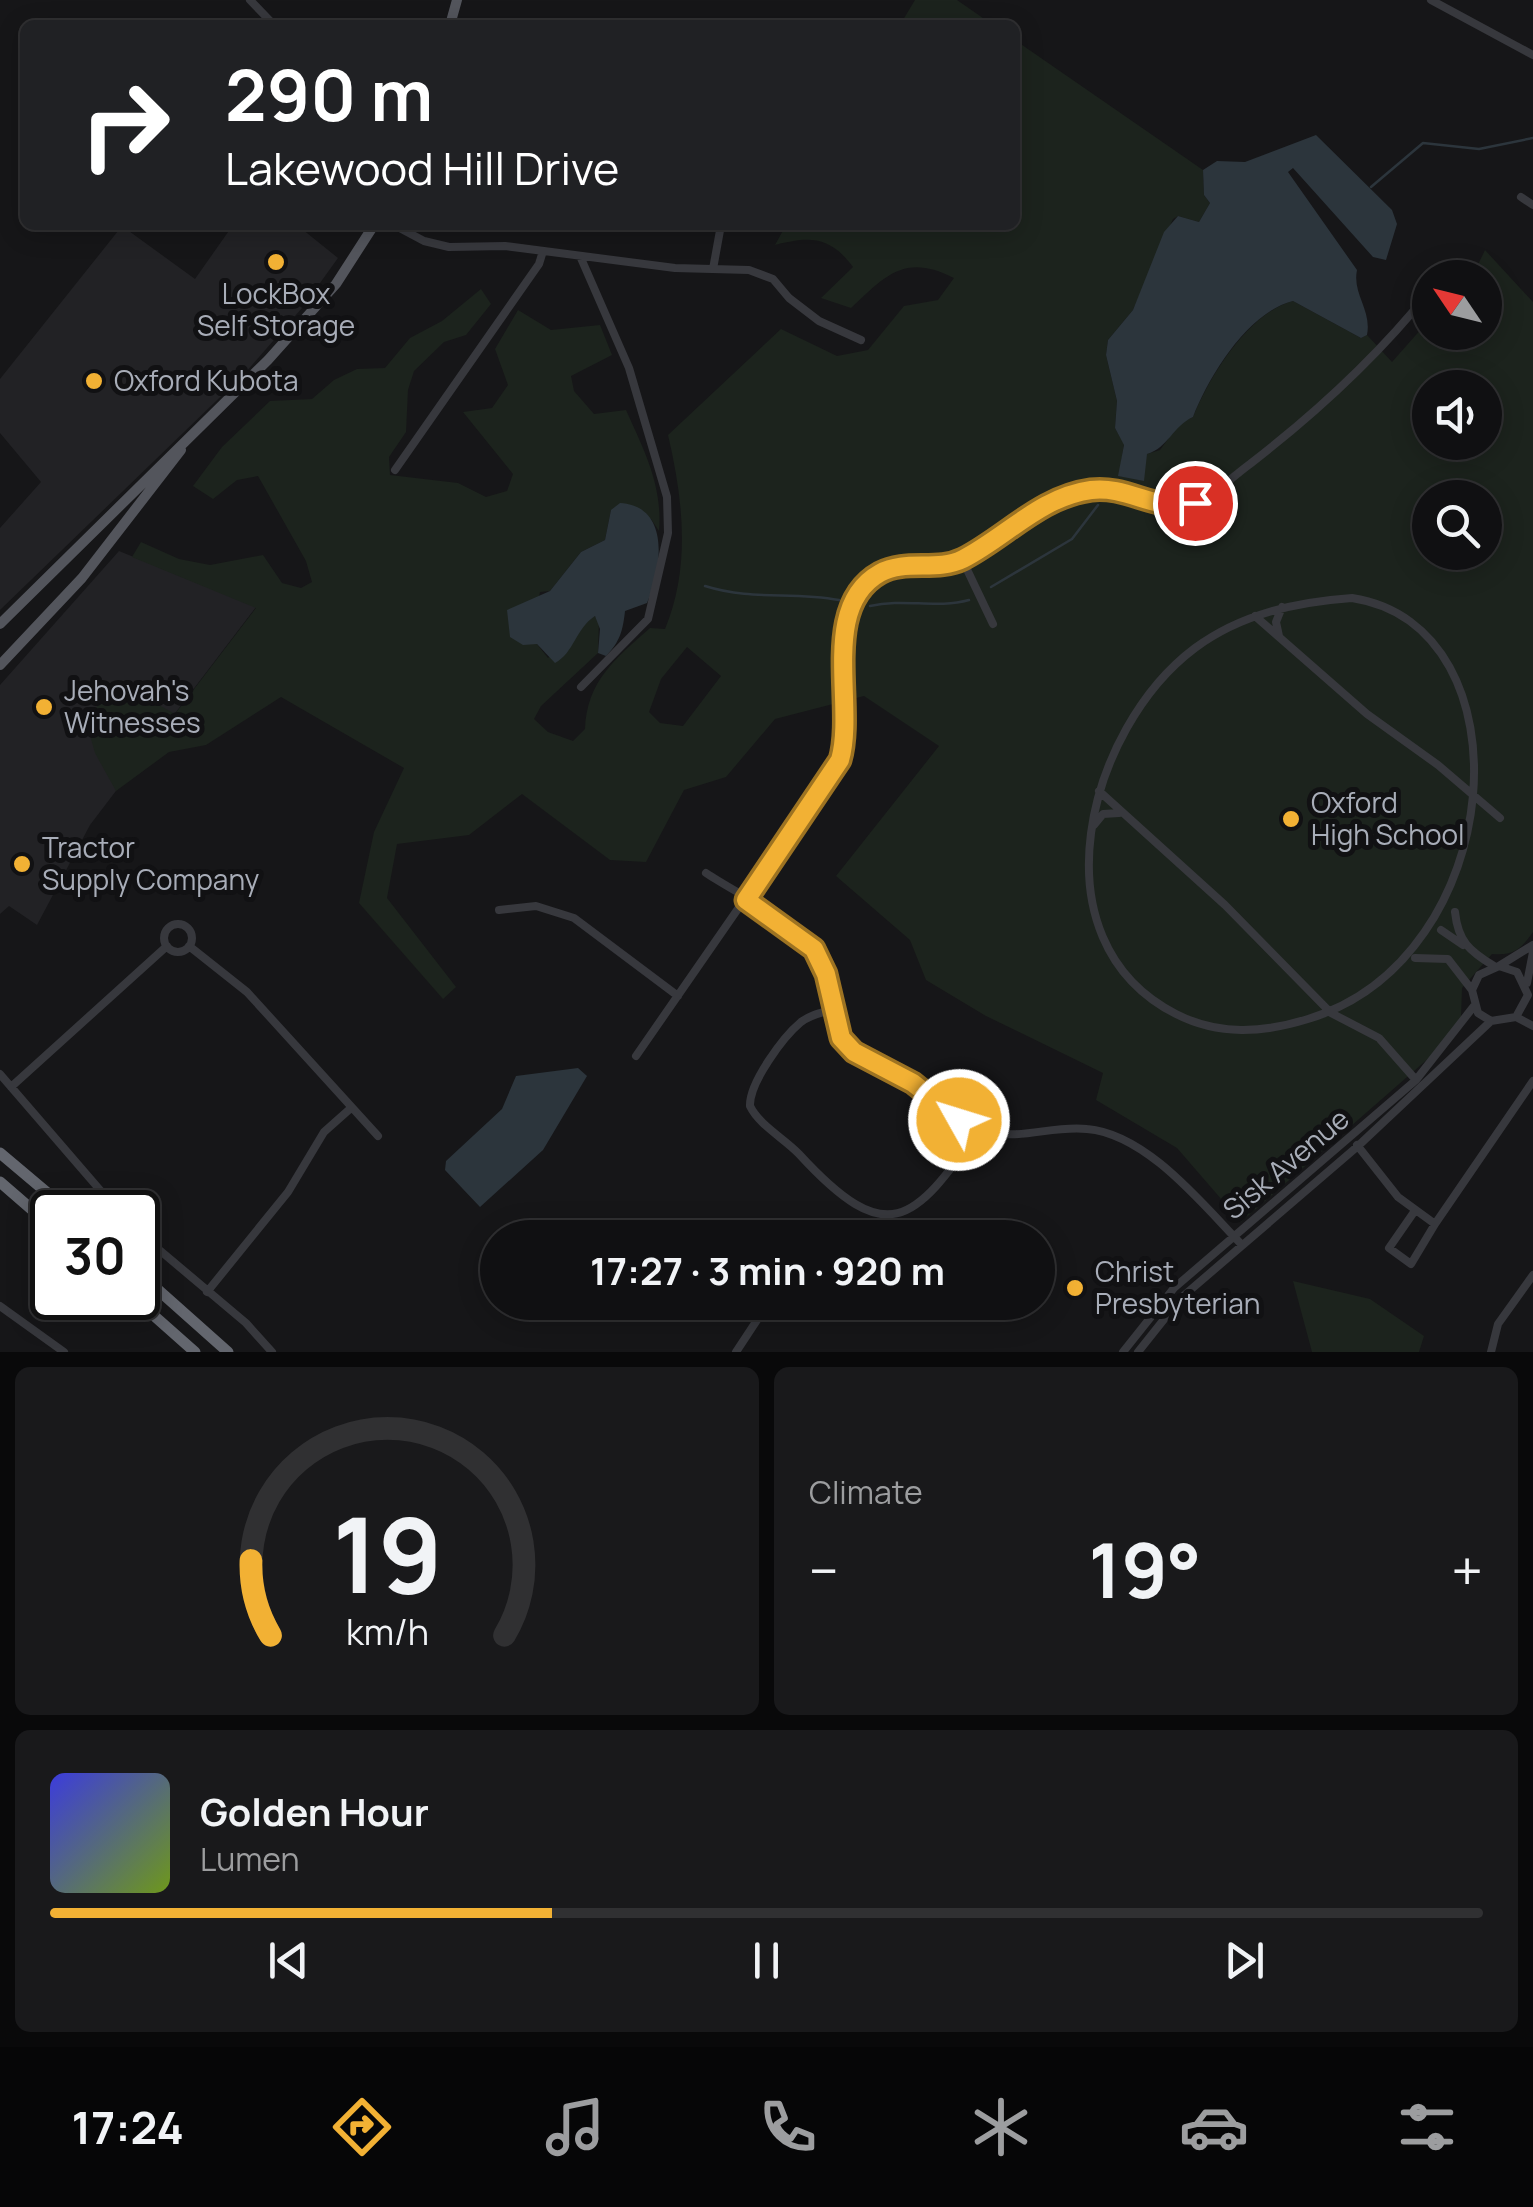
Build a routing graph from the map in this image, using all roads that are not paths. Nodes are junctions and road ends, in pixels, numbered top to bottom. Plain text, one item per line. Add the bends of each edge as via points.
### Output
1 (250, 0) edge
2 (1432, 0) edge
3 (269, 20) edge
4 (1533, 55) edge
5 (1521, 197) dead end
6 (1533, 205) edge
7 (371, 230) edge
8 (405, 230) edge
9 (720, 230) edge
10 (543, 251) junction
11 (580, 256) junction
12 (712, 269) junction
13 (1412, 310) edge
14 (861, 340) dead end
15 (218, 408) junction
16 (395, 470) dead end
17 (82, 543) junction
18 (98, 557) junction
19 (962, 559) junction
20 (1282, 607) junction
21 (1416, 614) dead end
22 (1255, 616) junction
23 (0, 624) edge
24 (993, 624) dead end
25 (1280, 638) junction
26 (0, 665) edge
27 (581, 687) dead end
28 (1099, 791) junction
29 (1504, 796) dead end
30 (1119, 813) junction
31 (1500, 818) junction
32 (1092, 828) junction
33 (1496, 832) dead end
34 (706, 873) dead end
35 (746, 900) junction
36 (1462, 902) dead end
37 (499, 910) dead end
38 (1454, 912) junction
39 (1440, 930) junction
40 (167, 946) junction
41 (189, 946) junction
42 (1441, 948) dead end
43 (1466, 948) junction
44 (1533, 948) edge
45 (1448, 958) junction
46 (1412, 959) junction
47 (1497, 966) junction
48 (1528, 988) junction
49 (1472, 990) junction
50 (678, 996) junction
51 (1474, 1006) junction
52 (1530, 1007) edge
53 (831, 1010) junction
54 (1331, 1013) junction
55 (1516, 1017) junction
56 (1491, 1022) junction
57 (1533, 1026) edge
58 (636, 1056) dead end
59 (0, 1074) edge
60 (1533, 1082) edge
61 (1419, 1084) junction
62 (11, 1087) junction
63 (351, 1108) junction
64 (979, 1129) junction
65 (378, 1136) dead end
66 (1355, 1142) junction
67 (0, 1150) edge
68 (0, 1183) edge
69 (44, 1190) edge
70 (100, 1190) edge
71 (30, 1208) edge
72 (1414, 1212) junction
73 (1435, 1224) junction
74 (1235, 1237) junction
75 (1242, 1245) junction
76 (160, 1251) edge
77 (1533, 1275) edge
78 (160, 1292) edge
79 (206, 1292) junction
80 (0, 1306) edge
81 (158, 1320) edge
82 (757, 1320) edge
83 (64, 1352) edge
84 (194, 1352) edge
85 (228, 1352) edge
86 (272, 1352) edge
87 (736, 1352) edge
88 (1122, 1352) edge
89 (1138, 1352) edge
90 (1491, 1352) edge

1 - 3 street
2 - 4 street
5 - 6 street
7 - 15 main road via 336,284
8 - 10 street via 434,244
9 - 12 street
10 - 11 street
10 - 16 street
11 - 12 street
11 - 27 street via 629,368 667,497 668,532 648,619
12 - 14 street via 766,274 802,310
13 - 19 street via 1329,399 1208,497 1175,507 1113,490 1074,494
15 - 17 main road
15 - 18 main road
17 - 18 main road
17 - 23 main road
18 - 26 main road
19 - 24 street
19 - 35 street via 882,572 856,597 845,632 846,738 840,760
20 - 21 street via 1352,598
20 - 22 street
20 - 25 street via 1276,622
22 - 25 street
22 - 28 street via 1196,648 1151,690 1117,741
25 - 31 street
28 - 30 street
28 - 32 street
29 - 31 street
30 - 32 street via 1103,814
30 - 54 street via 1224,905
31 - 33 street
32 - 54 street via 1094,911 1114,957 1148,996 1202,1026 1253,1032
34 - 35 street
35 - 50 street
35 - 53 street via 811,945 826,974
36 - 38 street
37 - 50 street via 536,906 574,918
38 - 39 street
38 - 43 street
39 - 43 street
39 - 46 street
40 - 41 street via 178,952
40 - 41 street via 166,932 177,924 189,930
40 - 62 street
41 - 63 street via 248,992
42 - 45 street
43 - 47 street
44 - 47 street
44 - 48 street
45 - 46 street
45 - 49 street
46 - 54 street via 1378,988
47 - 48 street via 1517,972
47 - 49 street via 1479,975
48 - 52 street
49 - 51 street
50 - 58 street
51 - 56 street
51 - 61 street, Sisk Avenue
52 - 55 street
53 - 64 street via 854,1052
53 - 64 street via 795,1028 750,1098 753,1113 832,1191 868,1212 911,1208 933,1194
54 - 61 street via 1378,1038
55 - 56 street
55 - 57 street
56 - 61 street, Sisk Avenue
59 - 62 street
60 - 73 street
61 - 66 street, Sisk Avenue
62 - 70 street
63 - 65 street
63 - 79 street via 324,1132 288,1192
64 - 74 street via 1024,1137 1086,1128 1118,1138 1194,1190
66 - 72 street
66 - 74 street, Sisk Avenue
66 - 75 street, Sisk Avenue
67 - 69 highway
68 - 71 highway
72 - 73 street
72 - 73 street via 1388,1248 1411,1264
74 - 75 street
74 - 88 street, Sisk Avenue via 1174,1288
75 - 89 street, Sisk Avenue via 1181,1298
76 - 79 street
77 - 90 street via 1498,1324
78 - 85 highway
79 - 86 street
80 - 83 street
81 - 84 highway
82 - 87 street

